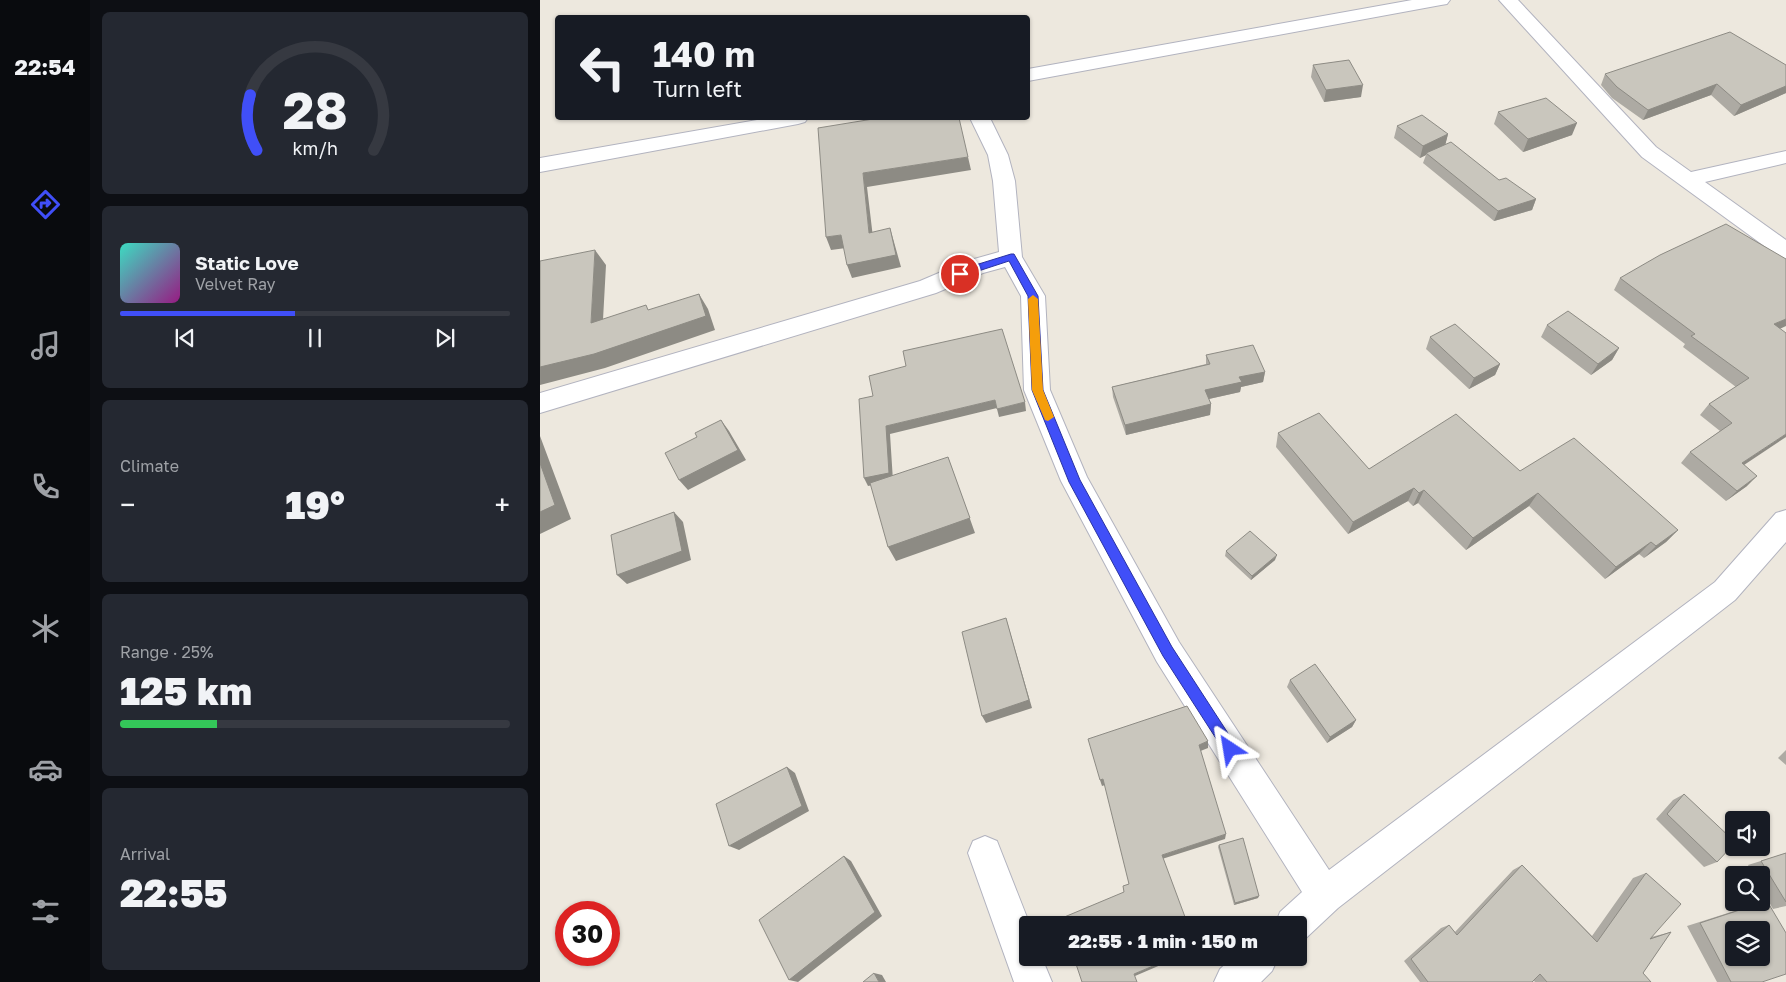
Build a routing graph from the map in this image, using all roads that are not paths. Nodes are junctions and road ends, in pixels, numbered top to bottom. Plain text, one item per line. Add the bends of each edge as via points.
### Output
1 (1441, 0) edge
2 (1508, 0) edge
3 (1030, 75) edge
4 (787, 120) edge
5 (981, 120) edge
6 (1786, 157) edge
7 (540, 165) edge
8 (1687, 180) junction
9 (1786, 251) edge
10 (1011, 257) junction
11 (540, 402) edge
12 (1786, 522) edge
13 (986, 853) dead end
14 (1325, 895) junction
15 (1303, 916) edge
16 (1250, 966) edge
17 (1033, 982) edge
18 (1233, 982) edge

1 - 3 street
2 - 8 street via 1649,152
4 - 7 street
5 - 10 street via 998,155 1004,181
6 - 8 street
8 - 9 street
10 - 11 street via 809,324
10 - 14 street via 1033,296 1037,390 1075,482 1168,652
12 - 14 street via 1725,591
13 - 17 street
14 - 15 street
16 - 18 street

